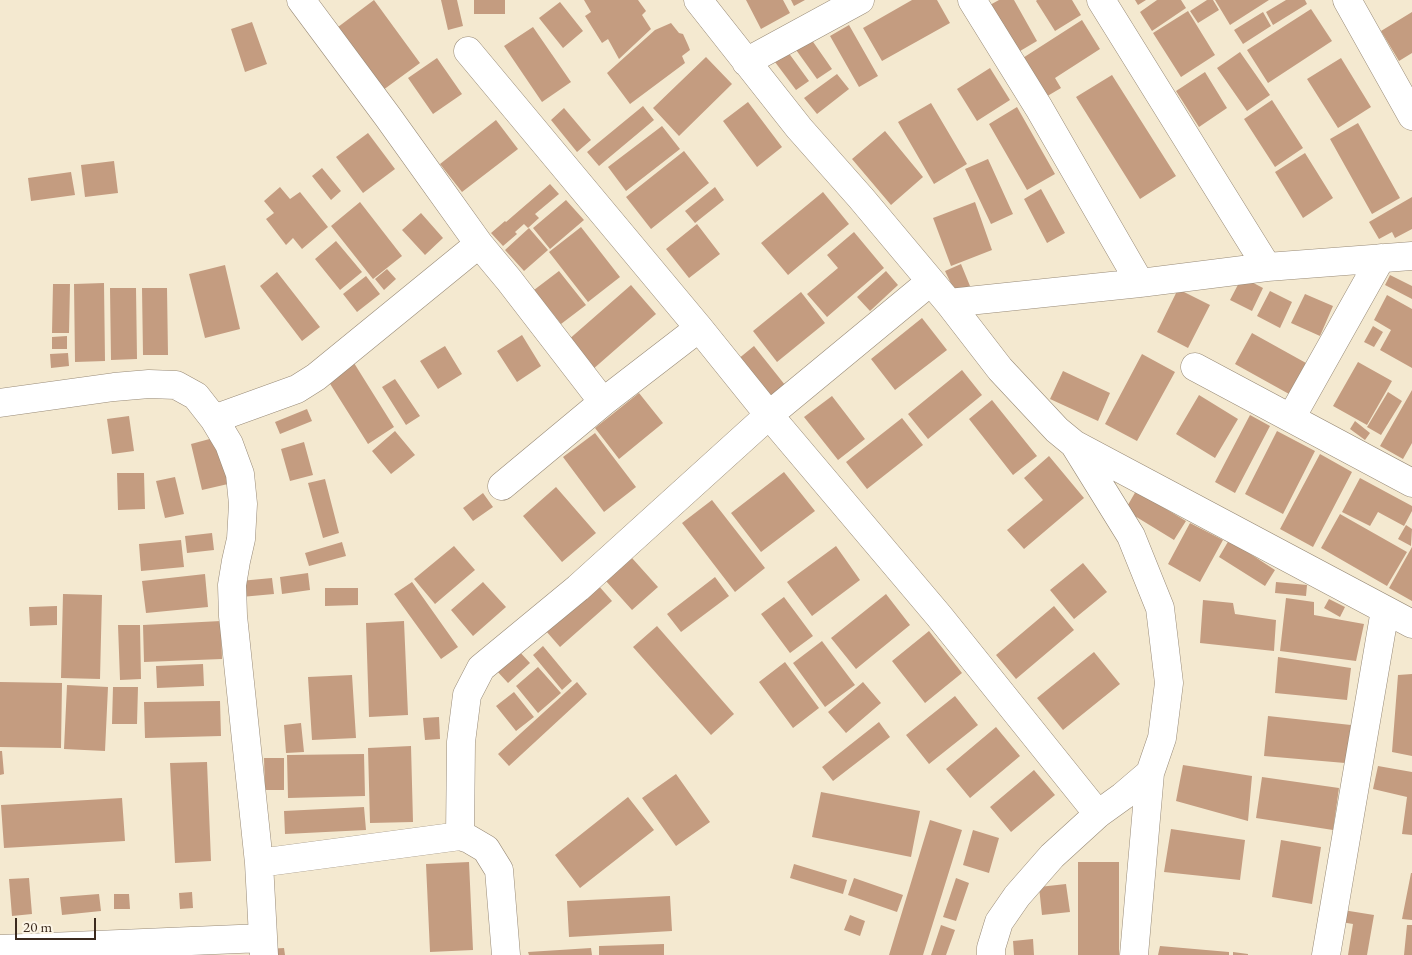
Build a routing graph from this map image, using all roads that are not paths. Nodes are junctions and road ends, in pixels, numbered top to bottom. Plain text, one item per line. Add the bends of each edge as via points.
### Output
1 (300, 0) edge
2 (698, 0) edge
3 (860, 0) edge
4 (972, 0) edge
5 (1101, 0) edge
6 (1347, 0) edge
7 (468, 51) dead end
8 (746, 62) junction
9 (1412, 115) edge
10 (479, 244) junction
11 (1412, 256) edge
12 (1381, 258) junction
13 (1267, 267) junction
14 (930, 282) junction
15 (1140, 283) junction
16 (949, 303) junction
17 (698, 328) junction
18 (1195, 367) dead end
19 (603, 402) junction
20 (0, 403) edge
21 (769, 415) junction
22 (1291, 418) junction
23 (214, 419) junction
24 (1074, 444) junction
25 (1412, 483) edge
26 (502, 486) dead end
27 (1385, 610) junction
28 (1412, 624) edge
29 (1150, 773) junction
30 (1098, 814) junction
31 (460, 836) junction
32 (259, 863) junction
33 (263, 946) edge
34 (0, 949) edge
35 (506, 955) edge
36 (991, 955) edge
37 (1134, 955) edge
38 (1326, 955) edge

1 - 10 street
2 - 8 street
3 - 8 street
4 - 15 street
5 - 13 street
6 - 9 street
7 - 17 street
8 - 14 street
10 - 19 street
10 - 23 street via 316,377 297,389
11 - 12 street
12 - 13 street
12 - 22 street
13 - 15 street
14 - 16 street
14 - 21 street
15 - 16 street
16 - 24 street via 1000,369
17 - 19 street
17 - 21 street
18 - 22 street
19 - 26 street
20 - 23 street via 114,387 176,385 196,396
21 - 30 street via 939,616
21 - 31 street via 578,588 481,668 467,695 461,742
22 - 25 street
23 - 32 street via 229,444 240,474 242,539 232,584 233,616
24 - 27 street
24 - 29 street via 1131,536 1160,608 1169,683 1162,738
27 - 28 street
27 - 38 street
29 - 30 street
29 - 37 street
30 - 36 street via 1052,856 1017,896 999,922
31 - 32 street
31 - 35 street via 486,849 499,870
32 - 33 street
33 - 34 street

